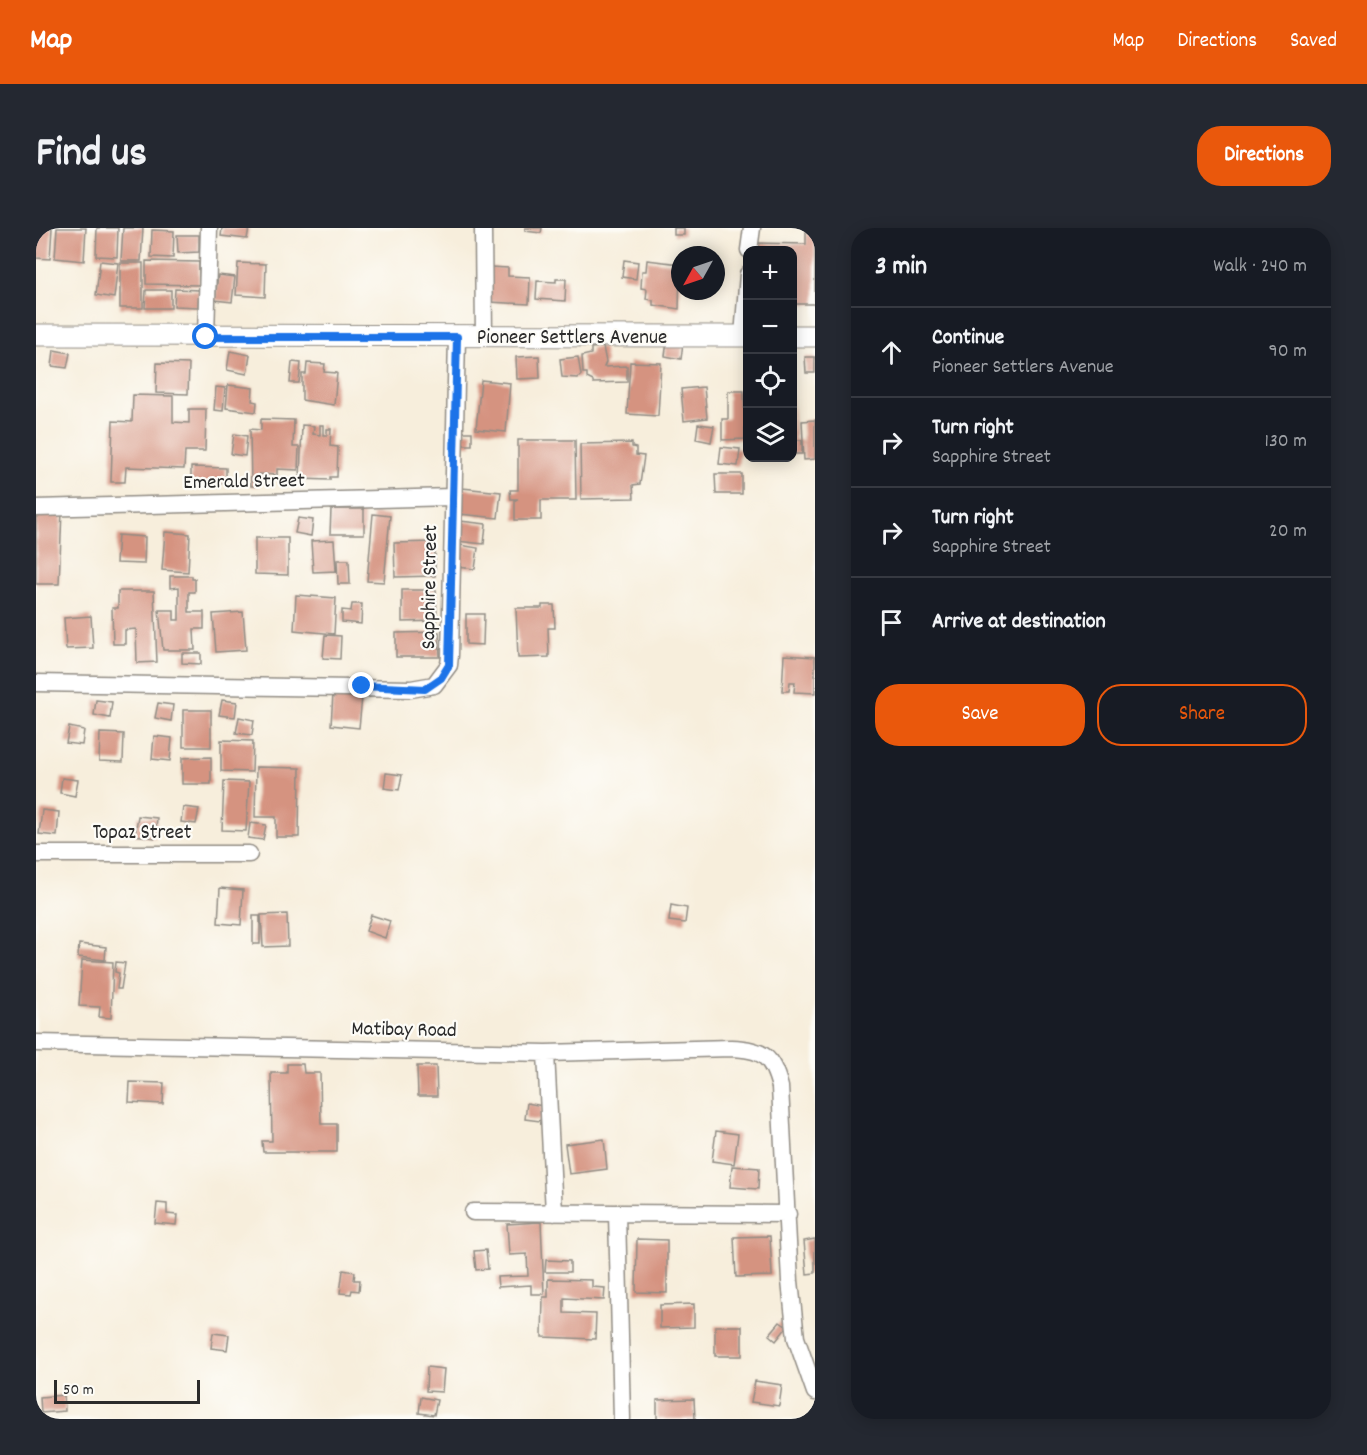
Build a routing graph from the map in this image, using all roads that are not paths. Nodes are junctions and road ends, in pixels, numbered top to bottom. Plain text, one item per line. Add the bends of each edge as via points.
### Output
1 (209, 228) edge
2 (483, 228) edge
3 (752, 228) edge
4 (750, 246) edge
5 (36, 335) edge
6 (743, 336) edge
7 (797, 336) edge
8 (815, 336) edge
9 (206, 337) junction
10 (457, 337) junction
11 (484, 337) junction
12 (452, 498) junction
13 (36, 507) edge
14 (36, 683) edge
15 (36, 854) edge
16 (249, 854) dead end
17 (36, 1044) edge
18 (546, 1053) junction
19 (473, 1212) dead end
20 (554, 1213) junction
21 (617, 1213) junction
22 (788, 1214) junction
23 (815, 1392) edge
24 (622, 1419) edge

1 - 9 street
2 - 11 street
3 - 4 street
5 - 9 street, Pioneer Settlers Avenue
6 - 11 street, Pioneer Settlers Avenue
7 - 8 street
9 - 10 street, Pioneer Settlers Avenue
10 - 11 street, Pioneer Settlers Avenue
10 - 12 street, Sapphire Street
12 - 13 street, Emerald Street
12 - 14 street, Sapphire Street via 450,655 449,665 434,685 411,689
15 - 16 street, Topaz Street
17 - 18 street, Matibay Road
18 - 20 street
18 - 22 street, Matibay Road via 746,1049 759,1052 776,1070 780,1087
19 - 20 street
20 - 21 street
21 - 22 street
21 - 24 street
22 - 23 street via 796,1338

